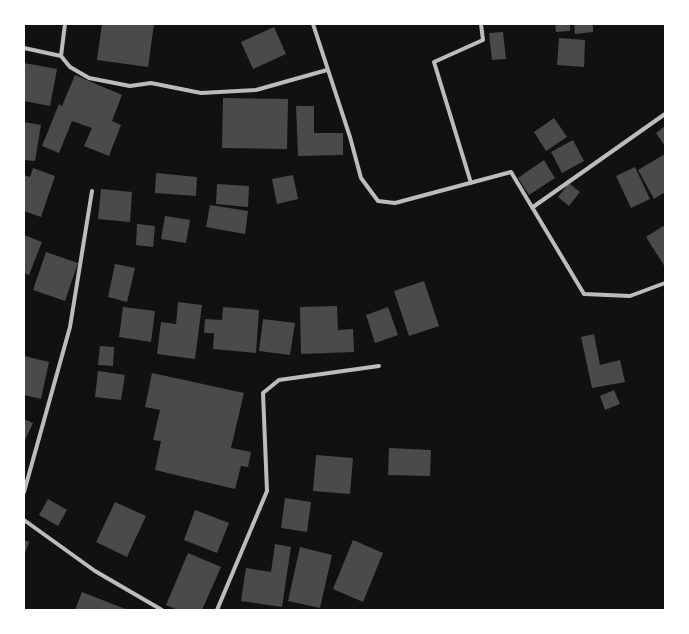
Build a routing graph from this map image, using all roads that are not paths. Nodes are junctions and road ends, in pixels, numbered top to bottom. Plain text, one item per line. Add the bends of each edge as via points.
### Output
1 (65, 24) edge
2 (313, 24) edge
3 (481, 24) edge
4 (24, 48) edge
5 (61, 56) junction
6 (327, 70) junction
7 (665, 114) edge
8 (471, 183) junction
9 (92, 191) dead end
10 (533, 207) junction
11 (665, 283) edge
12 (379, 366) dead end
13 (24, 492) edge
14 (24, 520) edge
15 (162, 610) edge
16 (217, 610) edge

1 - 5 street
2 - 6 street
3 - 8 street via 483,40 434,62
4 - 5 street
5 - 6 street via 70,68 89,78 130,86 151,83 201,92 256,90
6 - 8 street via 361,178 378,201 395,203
7 - 10 street
8 - 10 street via 511,172
9 - 13 street via 70,327
10 - 11 street via 584,294 630,296
12 - 16 street via 279,380 263,393 267,491
14 - 15 street via 95,571

